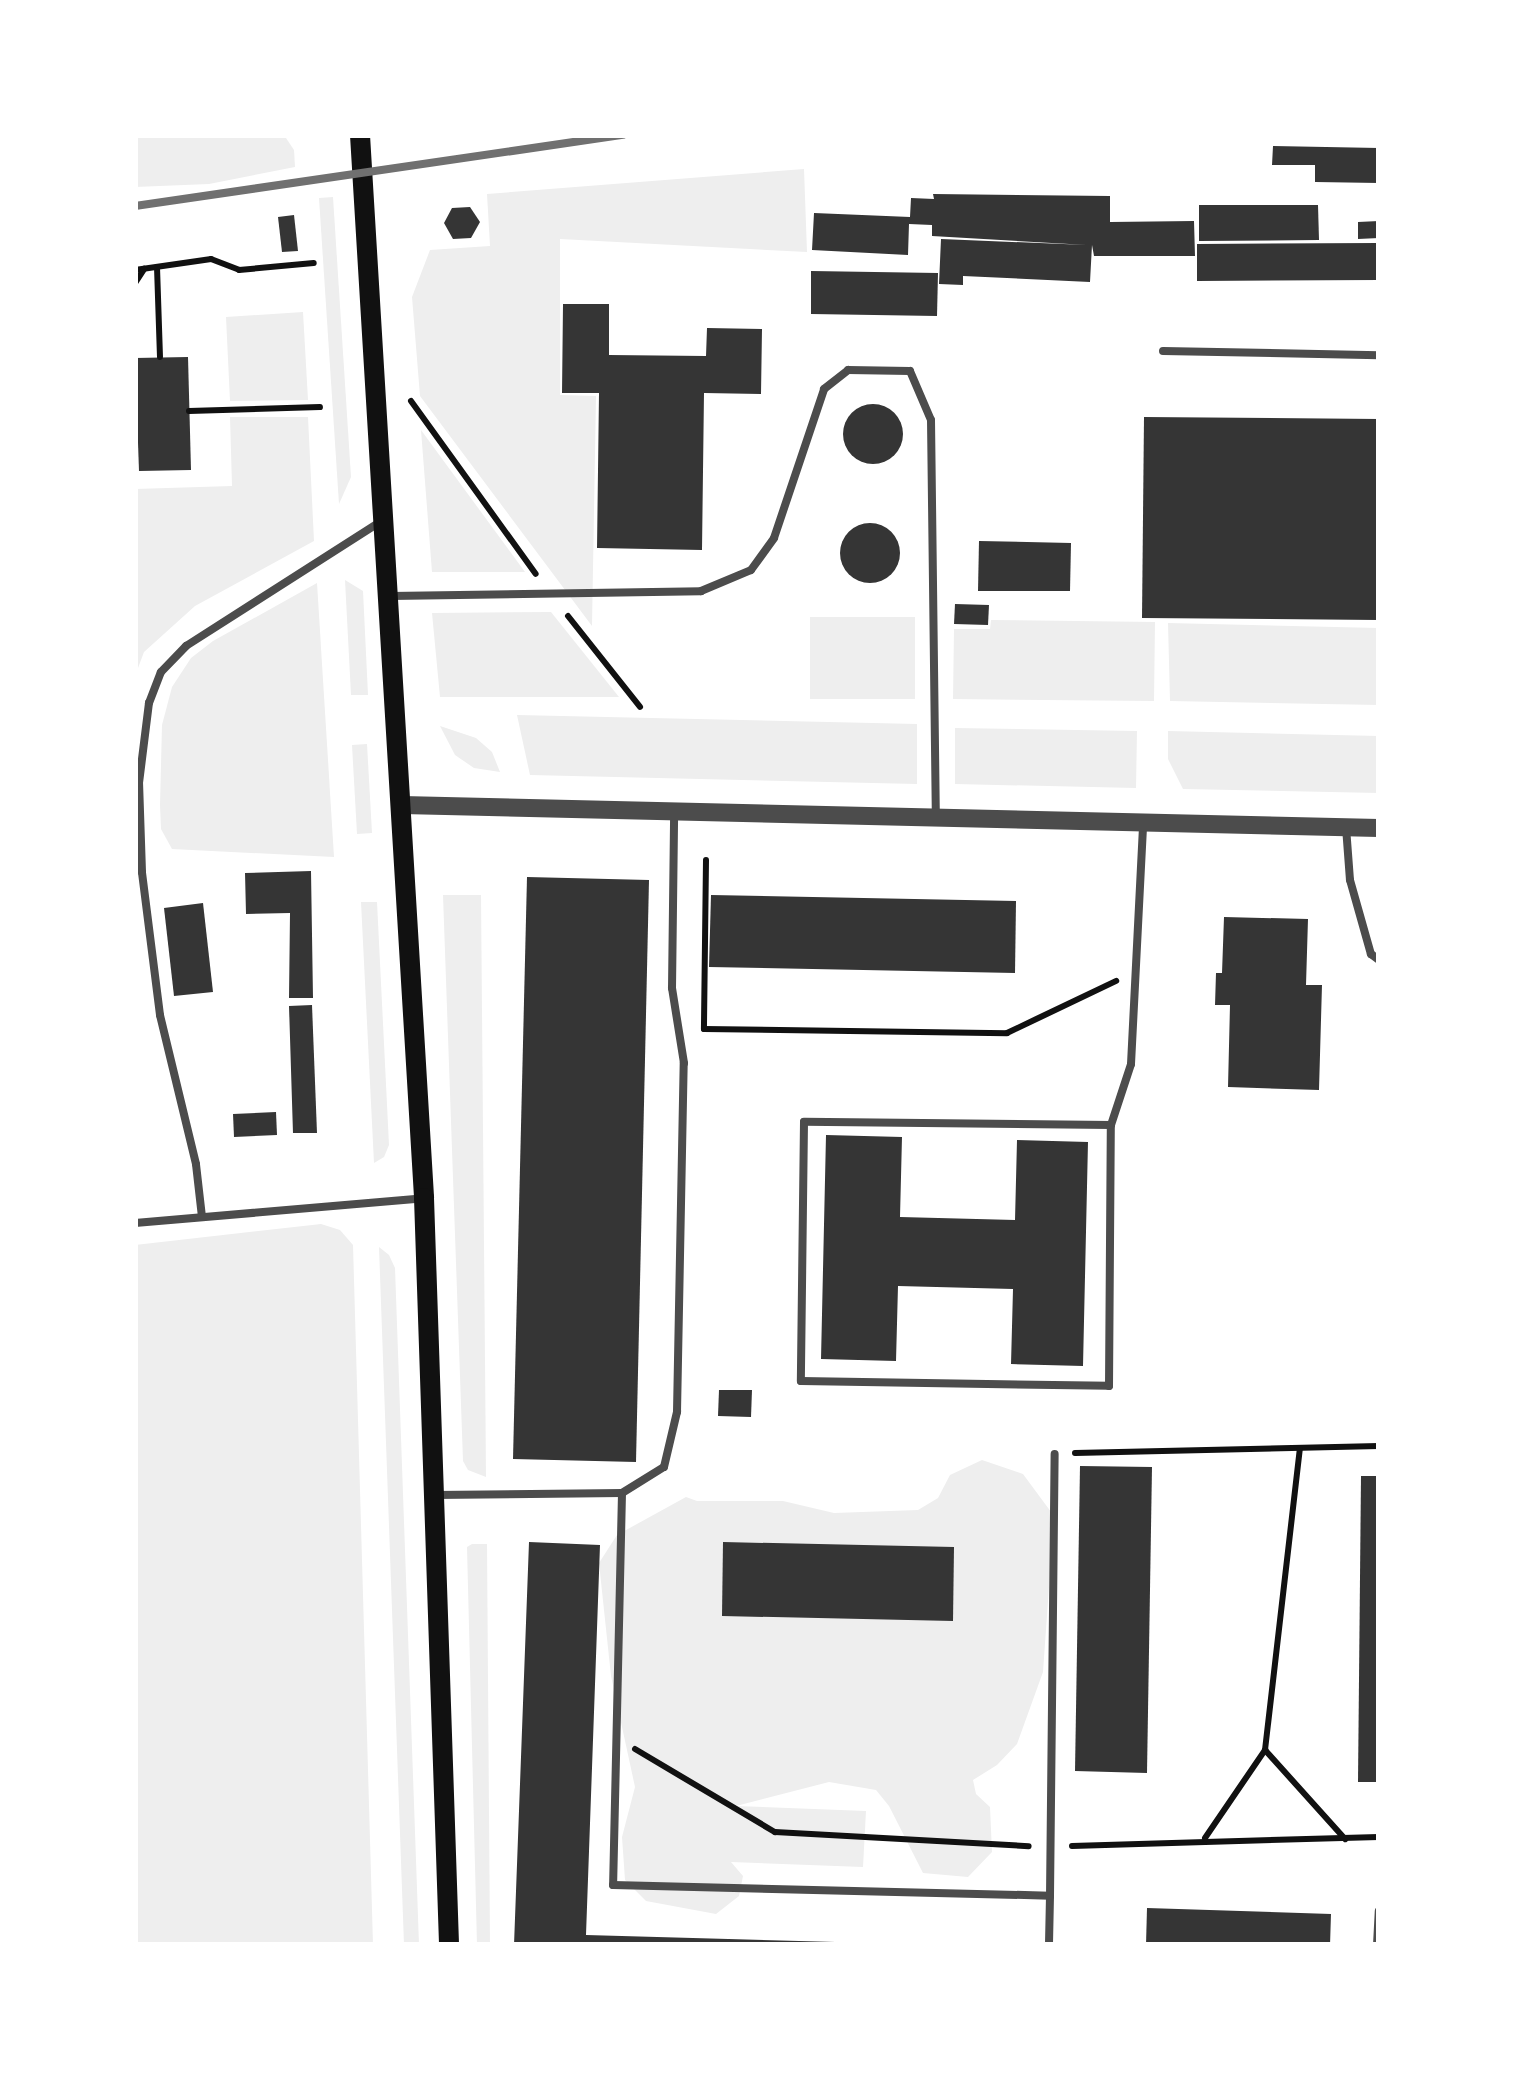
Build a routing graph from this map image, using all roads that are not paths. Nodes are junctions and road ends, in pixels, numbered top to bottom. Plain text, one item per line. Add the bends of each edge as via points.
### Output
1 (360, 135) edge
2 (1162, 351) dead end
3 (1379, 355) edge
4 (386, 518) junction
5 (391, 596) junction
6 (402, 805) junction
7 (674, 811) junction
8 (936, 817) junction
9 (1143, 822) junction
10 (1346, 827) junction
11 (1379, 828) edge
12 (1379, 960) edge
13 (1111, 1124) junction
14 (424, 1198) junction
15 (202, 1217) junction
16 (135, 1223) edge
17 (1055, 1454) road end
18 (622, 1492) junction
19 (435, 1495) junction
20 (1050, 1896) junction
21 (1379, 1911) edge
22 (449, 1945) edge
23 (1049, 1945) edge
24 (1378, 1945) edge

1 - 4 main road
2 - 3 lane
4 - 5 main road
4 - 15 lane via 186,646 162,672 149,703 139,783 142,872 160,1015
5 - 6 main road
5 - 8 lane via 700,591 752,570 774,538 824,390 848,370 910,371 931,420
6 - 7 street
6 - 14 main road
7 - 8 street
7 - 18 lane via 672,988 684,1064 676,1412 664,1467
8 - 9 street
9 - 10 street
9 - 13 lane via 1131,1064
10 - 11 street
10 - 12 lane via 1350,880 1370,954
13 - 13 lane via 804,1122 802,1382 1110,1386
14 - 15 lane
14 - 19 main road
15 - 16 lane
17 - 20 lane
18 - 19 lane
18 - 20 lane via 613,1885
19 - 22 main road
20 - 23 lane
21 - 24 lane

